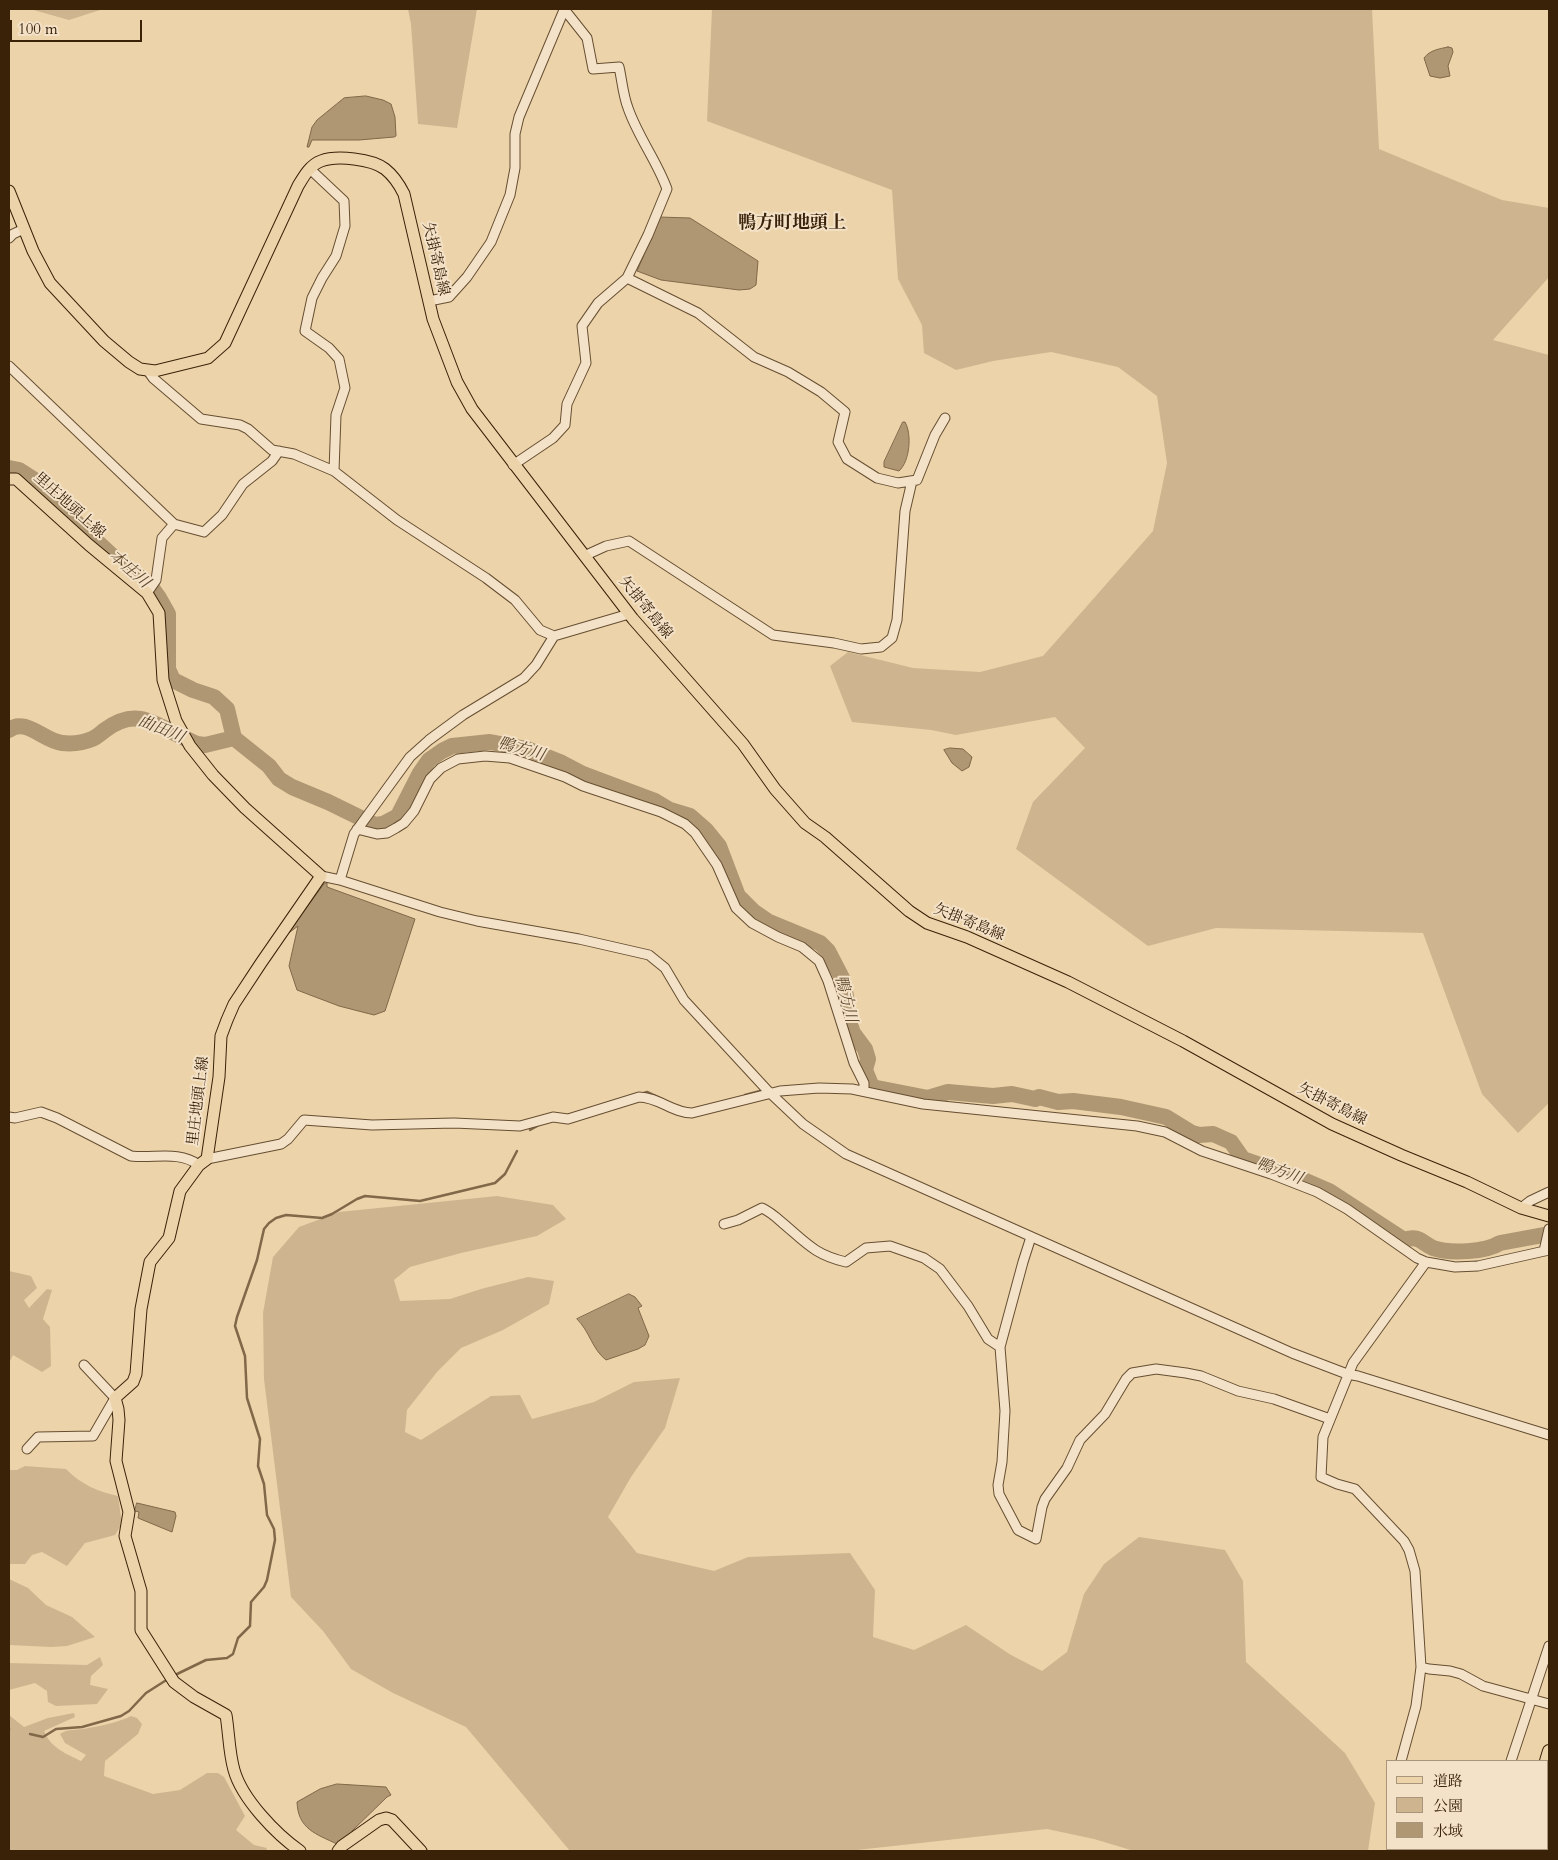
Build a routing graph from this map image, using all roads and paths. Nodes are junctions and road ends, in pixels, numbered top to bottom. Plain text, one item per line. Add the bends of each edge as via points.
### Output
1 (564, 9) edge
2 (310, 169) junction
3 (9, 191) edge
4 (24, 229) junction
5 (9, 238) edge
6 (627, 278) junction
7 (430, 301) junction
8 (9, 366) edge
9 (148, 371) junction
10 (946, 418) dead end
11 (279, 451) junction
12 (513, 465) junction
13 (334, 471) junction
14 (9, 479) edge
15 (912, 481) junction
16 (174, 524) junction
17 (584, 556) junction
18 (148, 591) junction
19 (629, 614) junction
20 (554, 636) junction
21 (359, 826) junction
22 (321, 876) junction
23 (340, 880) junction
24 (864, 1087) junction
25 (767, 1090) junction
26 (9, 1117) edge
27 (203, 1162) junction
28 (1549, 1192) edge
29 (1521, 1208) junction
30 (1549, 1216) edge
31 (724, 1224) dead end
32 (1549, 1229) edge
33 (1031, 1237) junction
34 (1546, 1249) edge
35 (1426, 1262) junction
36 (1000, 1347) junction
37 (84, 1365) dead end
38 (1347, 1374) junction
39 (116, 1398) junction
40 (1330, 1419) junction
41 (1549, 1435) edge
42 (27, 1449) dead end
43 (1549, 1646) edge
44 (1421, 1667) junction
45 (1531, 1699) junction
46 (1549, 1704) edge
47 (1401, 1760) edge
48 (1511, 1760) edge
49 (300, 1851) edge
50 (338, 1851) edge
51 (421, 1851) edge

1 - 6 street via 587,38 593,69 619,67 628,108 667,189
1 - 7 street via 519,117 510,195 491,242 467,278 449,297
2 - 7 main road, 矢掛寄島線 via 320,161 346,158 383,168 396,179 404,194
2 - 9 main road, 矢掛寄島線 via 298,186 225,344 208,358
2 - 13 street via 344,201 345,226 336,256 312,298 304,331 339,359 345,388 336,415
3 - 4 main road
4 - 5 street
4 - 9 main road via 43,273 58,294 118,354
6 - 12 street via 598,302 582,326 586,363 567,404 565,425 553,438
6 - 15 street via 698,313 754,357 788,372 845,412 838,442 847,459 877,478 898,484
7 - 12 main road, 矢掛寄島線 via 433,319 457,382 472,409
8 - 16 street
9 - 11 street via 201,419 240,425 272,450
10 - 15 street via 935,435 917,480
11 - 13 street
11 - 16 street via 272,462 244,484 222,515 204,532
12 - 17 main road, 矢掛寄島線
13 - 20 street via 397,520 486,578 515,600 540,630
14 - 18 main road, 里庄地頭上線 via 16,479 30,490 89,545
15 - 17 street via 905,512 898,620 892,638 881,648 861,649 773,635 629,541 606,546
16 - 18 street via 162,538 156,580
17 - 19 main road, 矢掛寄島線
18 - 22 main road, 里庄地頭上線 via 159,613 163,680 176,721 190,746 245,808
19 - 20 street
19 - 29 main road, 矢掛寄島線 via 743,744 775,789 806,823 927,923 967,937 1068,982 1183,1041 1332,1124
20 - 21 street via 524,678 463,715 410,756
21 - 23 street
21 - 24 street via 377,834 387,833 404,823 414,811 430,779 441,768 458,759 485,756 517,761 565,777 685,824 717,865 736,908 752,923 802,947 819,961
22 - 23 street
22 - 27 main road, 里庄地頭上線 via 260,963 227,1020 221,1036 219,1077
23 - 25 street via 440,912 649,955 665,968 684,1000
24 - 25 street
24 - 35 street via 923,1104 1079,1119 1165,1132 1202,1150 1317,1192
25 - 27 street via 698,1113 677,1111 640,1097 568,1119 553,1117 520,1126 454,1123 372,1125 304,1120 281,1144
25 - 33 street via 808,1127 846,1154
26 - 27 street via 41,1112 131,1156 176,1156
27 - 39 main road, 里庄地頭上線 via 180,1191 169,1238 150,1262 141,1309 136,1374 133,1382
28 - 29 street
29 - 30 main road, 矢掛寄島線
31 - 36 street via 762,1208 827,1258 846,1262 866,1248 890,1246 924,1258 940,1269 988,1339
32 - 34 street
33 - 36 street
33 - 38 street via 1240,1331
34 - 35 street via 1478,1266 1455,1267
35 - 38 street
36 - 40 street via 1005,1411 999,1494 1018,1530 1036,1539 1045,1499 1067,1468 1080,1440 1105,1414 1132,1373 1156,1369 1186,1372 1238,1391 1274,1398
37 - 39 street
38 - 40 street
38 - 41 street
39 - 42 street via 93,1436 38,1437
39 - 49 main road via 119,1420 116,1461 129,1512 125,1536 141,1591 141,1630 170,1677 194,1697 226,1715 234,1769 240,1785 265,1818
40 - 44 street via 1323,1437 1321,1477 1355,1489 1409,1550 1415,1571
43 - 45 street
44 - 45 street via 1461,1674 1483,1686
44 - 47 street via 1416,1706
45 - 46 street
45 - 48 street
50 - 51 main road via 386,1818 392,1820

